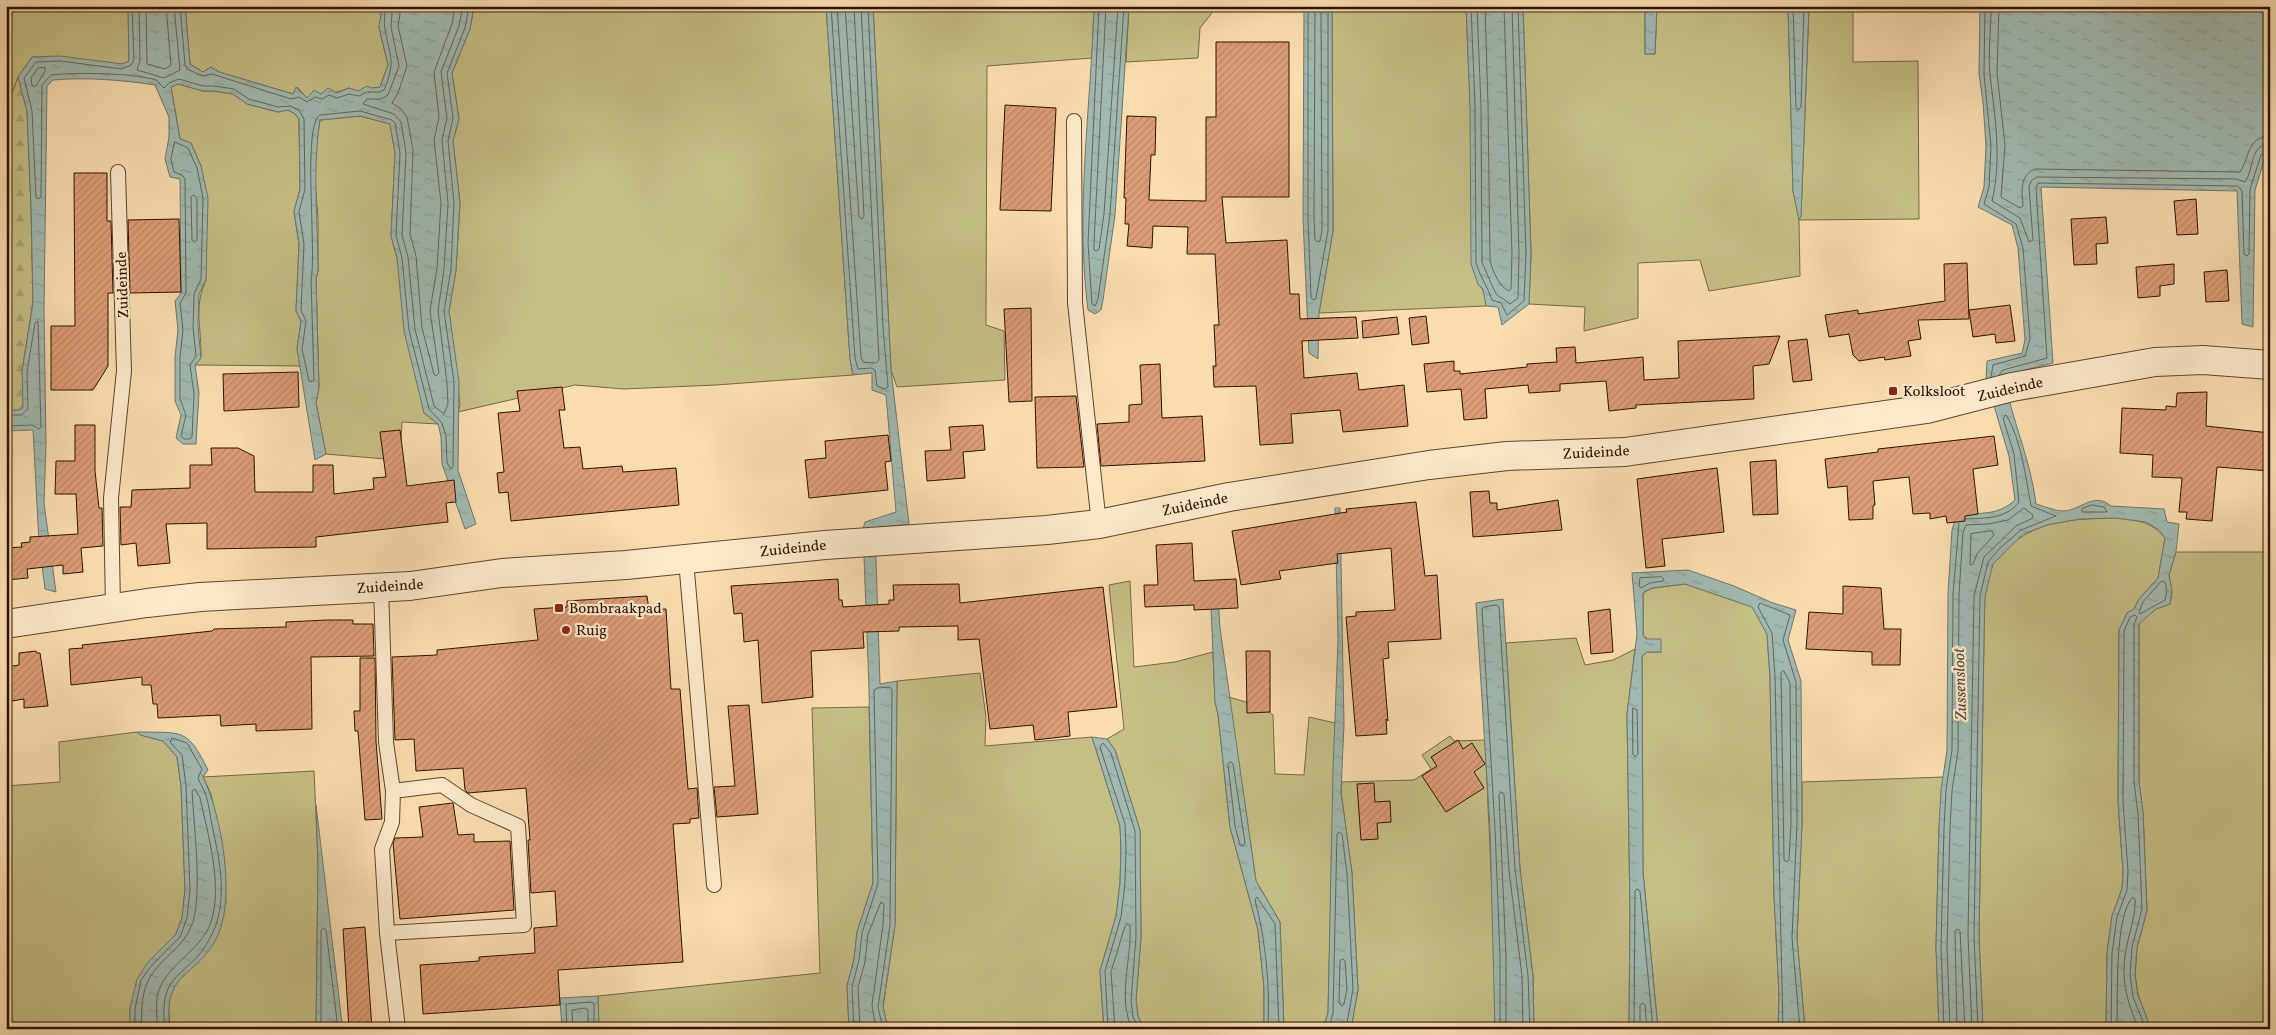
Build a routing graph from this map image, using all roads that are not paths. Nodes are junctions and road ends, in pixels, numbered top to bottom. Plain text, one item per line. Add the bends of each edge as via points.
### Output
1 (1074, 121) dead end
2 (118, 172) dead end
3 (2270, 365) edge
4 (1099, 524) junction
5 (686, 560) junction
6 (381, 587) junction
7 (113, 608) junction
8 (6, 624) edge
9 (393, 790) junction
10 (714, 885) dead end
11 (387, 933) junction
12 (398, 1029) edge

1 - 4 lane via 1075,303
2 - 7 lane, Zuideinde via 124,371 111,498
3 - 4 street, Zuideinde via 2203,360 2154,362 2012,388 1928,409 1625,452 1507,456 1429,464 1229,497
4 - 5 street, Zuideinde via 825,544
5 - 6 street, Zuideinde via 502,573
5 - 10 lane
6 - 7 street, Zuideinde via 200,597
6 - 9 lane via 386,742
7 - 8 street, Zuideinde
9 - 11 lane via 392,822 382,848
9 - 11 lane via 442,785 471,805 518,826 524,925
11 - 12 lane

